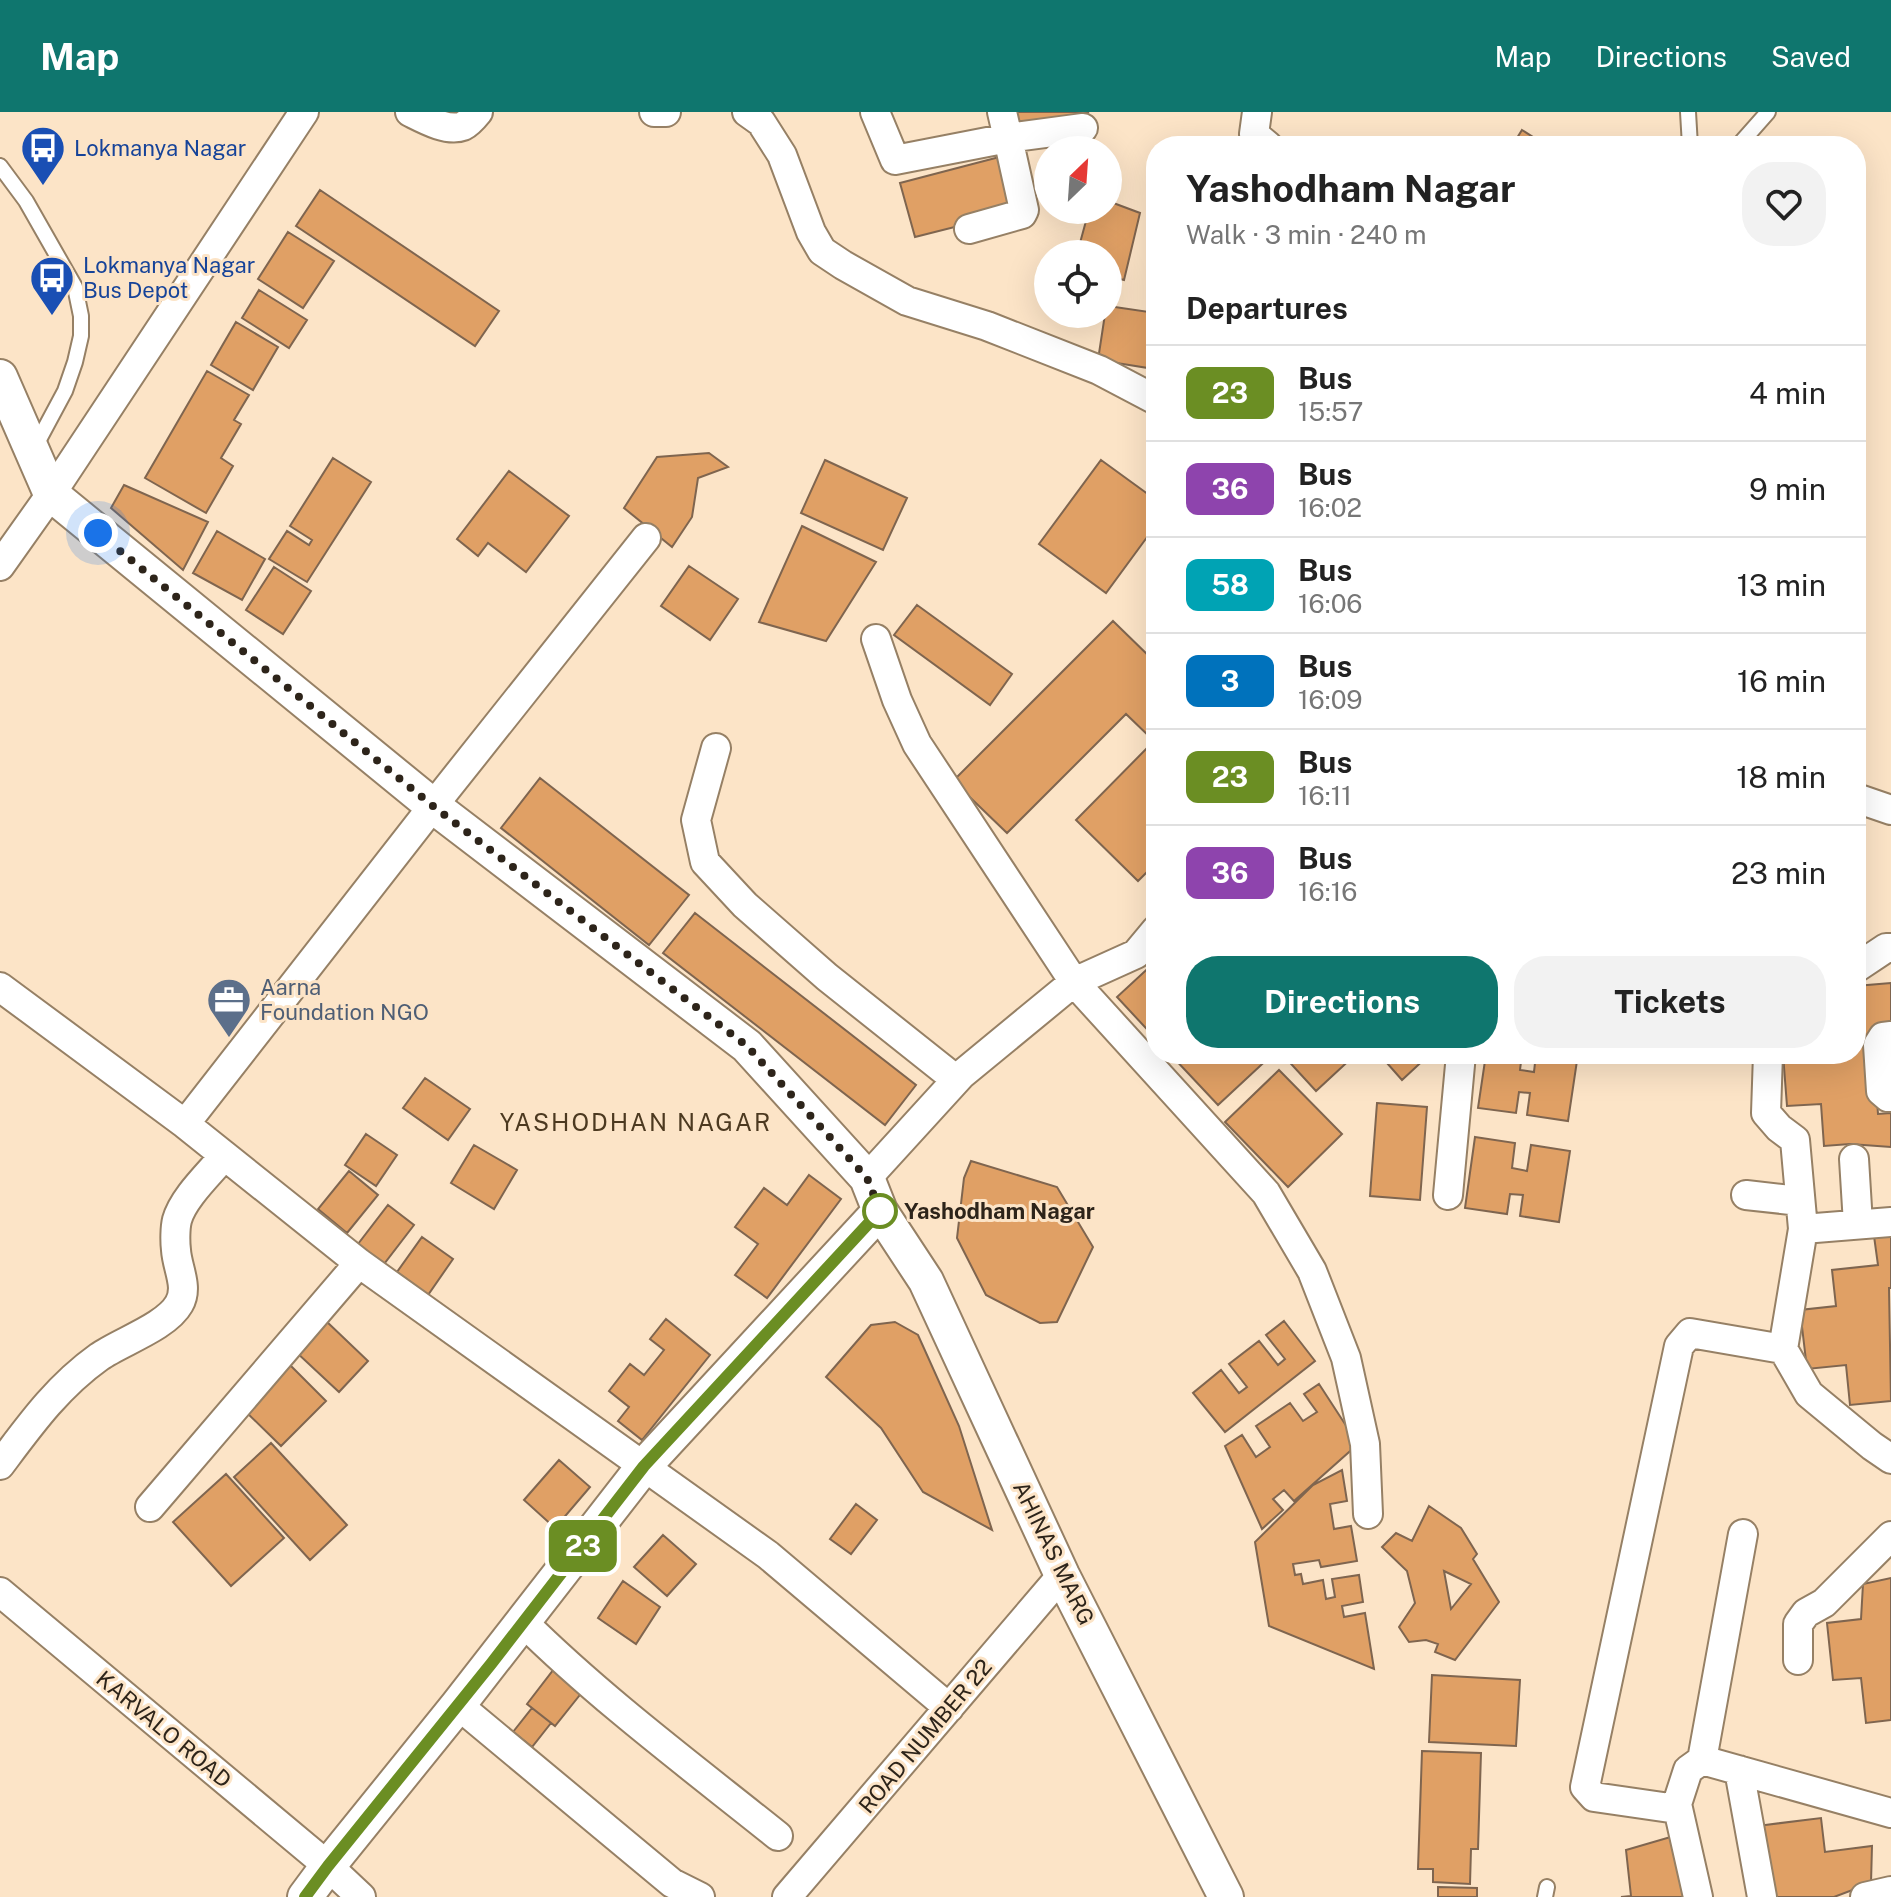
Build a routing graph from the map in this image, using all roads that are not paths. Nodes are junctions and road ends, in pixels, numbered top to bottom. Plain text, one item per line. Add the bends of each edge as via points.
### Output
1 (304, 112) edge
2 (410, 112) edge
3 (478, 112) edge
4 (654, 112) edge
5 (666, 112) edge
6 (747, 112) edge
7 (875, 112) edge
8 (1257, 112) edge
9 (1688, 112) edge
10 (1768, 112) edge
11 (1005, 125) edge
12 (1083, 128) dead end
13 (1256, 136) edge
14 (1689, 136) edge
15 (1747, 136) edge
16 (0, 166) edge
17 (969, 229) dead end
18 (0, 377) edge
19 (1146, 395) edge
20 (33, 451) junction
21 (51, 494) junction
22 (646, 538) dead end
23 (0, 566) edge
24 (876, 639) dead end
25 (716, 748) dead end
26 (1866, 801) edge
27 (433, 806) junction
28 (1891, 810) edge
29 (1146, 942) edge
30 (1891, 948) edge
31 (1866, 961) edge
32 (1074, 982) junction
33 (0, 987) edge
34 (1891, 1036) edge
35 (1146, 1061) edge
36 (1149, 1064) edge
37 (1460, 1064) edge
38 (1768, 1064) edge
39 (961, 1075) junction
40 (1891, 1097) edge
41 (185, 1124) junction
42 (224, 1156) junction
43 (1854, 1159) dead end
44 (867, 1178) junction
45 (1448, 1195) dead end
46 (1746, 1195) dead end
47 (880, 1211) junction
48 (1802, 1215) junction
49 (1891, 1222) edge
50 (1858, 1224) junction
51 (359, 1263) junction
52 (1783, 1349) junction
53 (1891, 1459) edge
54 (0, 1465) edge
55 (644, 1466) junction
56 (150, 1507) dead end
57 (1368, 1514) dead end
58 (1743, 1534) dead end
59 (1891, 1536) edge
60 (1062, 1575) junction
61 (0, 1592) edge
62 (523, 1622) junction
63 (1798, 1660) dead end
64 (458, 1705) junction
65 (949, 1708) junction
66 (1702, 1760) junction
67 (1739, 1770) junction
68 (1677, 1804) junction
69 (1891, 1813) edge
70 (778, 1836) dead end
71 (328, 1866) junction
72 (1891, 1891) edge
73 (305, 1897) edge
74 (361, 1897) edge
75 (700, 1897) edge
76 (787, 1897) edge
77 (1226, 1897) edge
78 (1698, 1897) edge
79 (1762, 1897) edge
80 (1865, 1897) edge

1 - 21 street
2 - 3 street via 460,128
4 - 5 street
6 - 19 street via 761,122 782,155 822,251 907,301 1001,331
7 - 11 street via 895,160
8 - 13 street
9 - 14 lane
10 - 15 lane
11 - 12 street
11 - 17 street via 1024,210
16 - 20 lane via 75,287 81,316 81,336 65,391
18 - 20 street
20 - 21 street
21 - 23 street
21 - 27 street
22 - 27 street
24 - 32 street via 917,744
25 - 39 street via 696,820 705,862 827,977 954,1078
26 - 28 street
27 - 41 street
27 - 44 street via 747,1046
29 - 32 street via 1136,954
30 - 31 street
32 - 35 street
32 - 39 street
33 - 41 street
34 - 40 street via 1878,1045 1881,1091
36 - 57 street via 1266,1193 1312,1271 1346,1358 1365,1444
37 - 45 street
38 - 48 street via 1766,1113 1795,1140
39 - 44 street
41 - 42 street
42 - 51 street
42 - 54 street via 177,1221 181,1302 170,1315 99,1357 50,1398
43 - 50 street
44 - 47 street, AHINAS MARG
46 - 48 street
47 - 55 street
47 - 60 street, AHINAS MARG via 926,1281
48 - 50 street
48 - 52 street
49 - 50 street
51 - 55 street
51 - 56 street
52 - 53 street via 1809,1394
52 - 68 street via 1690,1333 1679,1346 1585,1787 1594,1797 1670,1808
55 - 62 street
55 - 65 street via 768,1555
58 - 66 street
59 - 63 street via 1824,1603 1806,1613 1798,1624
60 - 65 street, ROAD NUMBER 22
60 - 77 street, AHINAS MARG
61 - 71 street, KARVALO ROAD
62 - 64 street
62 - 70 street via 556,1655
64 - 71 street
64 - 75 street via 672,1883
65 - 76 street, ROAD NUMBER 22
66 - 67 street
66 - 68 street via 1688,1770
67 - 69 street
67 - 79 street
68 - 78 street
71 - 73 street
71 - 74 street, KARVALO ROAD
72 - 80 street

